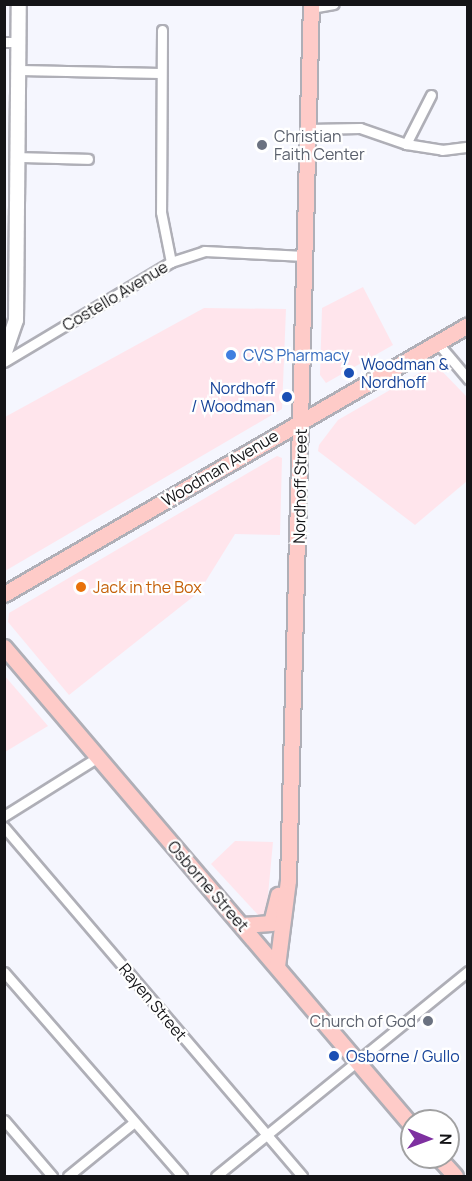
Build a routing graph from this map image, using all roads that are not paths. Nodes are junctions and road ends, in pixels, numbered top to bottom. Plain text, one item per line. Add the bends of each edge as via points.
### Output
1 (19, 4) edge
2 (334, 4) edge
3 (311, 6) edge
4 (162, 30) dead end
5 (12, 42) edge
6 (20, 70) junction
7 (160, 73) junction
8 (431, 95) dead end
9 (308, 129) junction
10 (406, 144) junction
11 (468, 147) edge
12 (18, 157) junction
13 (88, 159) dead end
14 (11, 238) edge
15 (305, 256) junction
16 (171, 262) junction
17 (468, 325) edge
18 (436, 341) junction
19 (4, 355) edge
20 (4, 362) edge
21 (468, 379) edge
22 (301, 420) junction
23 (4, 594) edge
24 (4, 647) edge
25 (98, 757) junction
26 (4, 816) edge
27 (4, 827) edge
28 (288, 880) junction
29 (242, 924) junction
30 (277, 966) junction
31 (468, 971) edge
32 (4, 972) edge
33 (358, 1063) junction
34 (400, 1112) edge
35 (4, 1120) edge
36 (133, 1123) junction
37 (267, 1135) junction
38 (52, 1176) edge
39 (68, 1176) edge
40 (182, 1176) edge
41 (216, 1176) edge
42 (302, 1176) edge

1 - 5 street
2 - 3 street
3 - 9 main road, Nordhoff Street
4 - 7 street
5 - 6 street
6 - 7 street
6 - 12 street
7 - 16 street via 161,212
8 - 10 street
9 - 10 street via 360,128
9 - 15 main road, Nordhoff Street
10 - 11 street via 442,150
12 - 13 street
12 - 14 street
14 - 19 street via 16,321
15 - 16 street, Costello Avenue via 204,251
15 - 22 main road, Nordhoff Street
16 - 20 street, Costello Avenue
17 - 18 main road, Woodman Avenue
18 - 21 street
18 - 22 main road, Woodman Avenue
22 - 23 main road, Woodman Avenue
22 - 28 main road, Nordhoff Street
24 - 25 main road, Osborne Street
25 - 26 street
25 - 29 main road, Osborne Street
27 - 37 street, Rayen Street
28 - 29 main road via 271,923
28 - 30 main road, Nordhoff Street
29 - 30 main road, Osborne Street
30 - 33 main road, Osborne Street
31 - 33 street
32 - 36 street
33 - 34 main road, Osborne Street
33 - 37 street
35 - 38 street
36 - 39 street
36 - 40 street
37 - 41 street
37 - 42 street, Rayen Street

